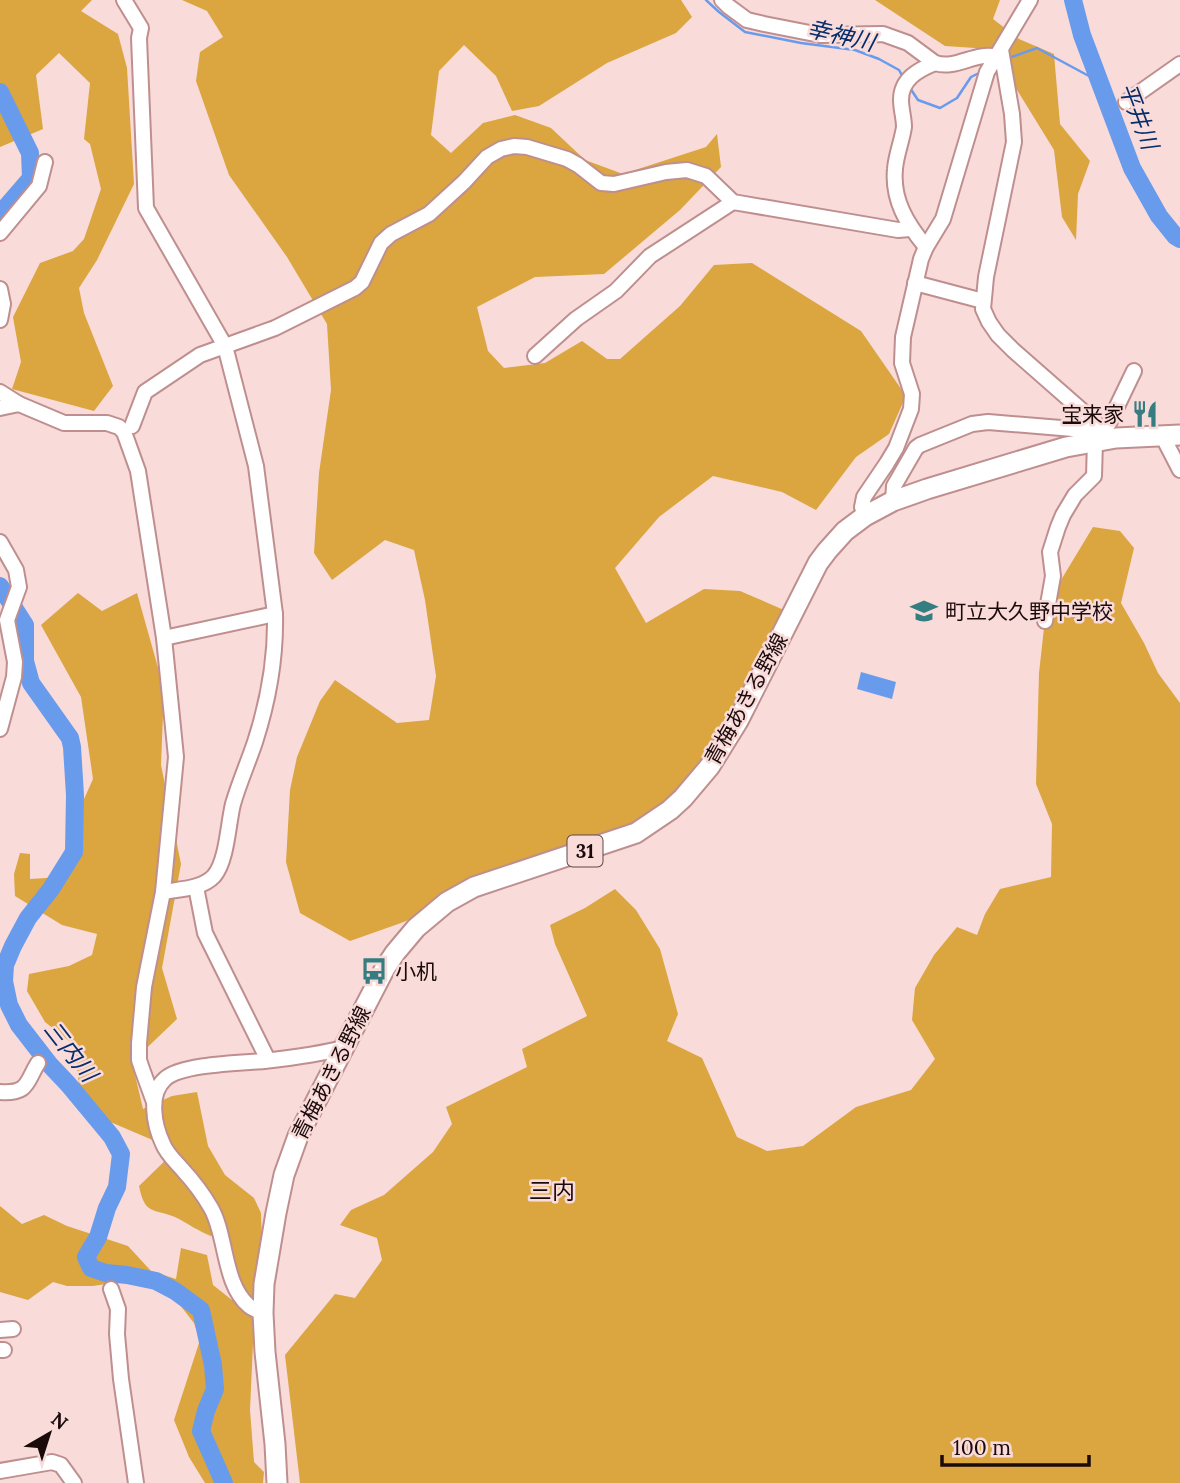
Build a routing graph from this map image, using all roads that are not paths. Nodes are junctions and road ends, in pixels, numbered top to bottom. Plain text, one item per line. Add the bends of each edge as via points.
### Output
1 (124, 0) edge
2 (722, 0) edge
3 (1030, 0) edge
4 (999, 53) junction
5 (935, 63) junction
6 (1180, 64) edge
7 (1126, 102) dead end
8 (45, 162) dead end
9 (733, 202) junction
10 (911, 229) junction
11 (0, 233) edge
12 (926, 247) junction
13 (915, 283) junction
14 (0, 289) edge
15 (983, 301) junction
16 (0, 320) edge
17 (225, 346) junction
18 (535, 356) dead end
19 (1134, 371) dead end
20 (0, 392) edge
21 (19, 404) junction
22 (0, 408) edge
23 (1172, 435) edge
24 (1101, 438) junction
25 (1180, 470) edge
26 (893, 501) junction
27 (143, 502) junction
28 (865, 516) junction
29 (0, 542) edge
30 (275, 614) junction
31 (1045, 621) dead end
32 (164, 638) junction
33 (0, 729) edge
34 (196, 887) junction
35 (163, 892) junction
36 (343, 1048) junction
37 (268, 1060) junction
38 (38, 1063) dead end
39 (0, 1092) edge
40 (154, 1102) junction
41 (110, 1289) dead end
42 (263, 1313) junction
43 (0, 1471) edge
44 (74, 1483) edge
45 (136, 1483) edge
46 (277, 1483) edge

1 - 17 street via 141,28 146,208
2 - 5 street via 747,20 764,24 820,35 883,34 908,43
3 - 4 street
4 - 5 street via 956,65
4 - 12 street via 987,72 943,219
4 - 15 street via 1014,142
5 - 10 street via 911,75 901,99 904,126 895,177 901,209
6 - 7 street
8 - 11 street via 39,186
9 - 10 street
9 - 17 street via 706,176 687,170 601,183 578,165 548,152 514,146 501,149 429,214 381,243 355,288 275,328
9 - 18 street via 650,256 616,291
10 - 12 street
12 - 13 street
13 - 15 street
13 - 28 street via 902,363 912,394 911,409 896,447 864,496
14 - 16 street
15 - 24 street via 998,335 1095,422
17 - 27 street via 200,355 145,392 127,421 146,468 149,494
17 - 30 street via 256,466
19 - 24 street
20 - 21 street
21 - 22 street
21 - 27 street via 64,423 119,427 138,471
23 - 24 main road, 青梅あきる野線 / 31
23 - 25 street via 1166,443
24 - 26 main road, 青梅あきる野線 / 31
24 - 26 street via 1085,429 972,424 916,448 894,486
24 - 31 street via 1094,476 1063,515 1050,552 1052,576
26 - 28 main road, 青梅あきる野線 / 31
27 - 32 street
28 - 36 main road, 青梅あきる野線 / 31 via 835,541 818,563 738,722 683,798 636,833 474,887 447,902 395,953
29 - 33 street via 18,575 19,587 7,620 16,662
30 - 32 street
30 - 34 street via 274,663 218,872
32 - 35 street via 176,757
34 - 35 street
34 - 37 street via 205,933
35 - 40 street via 139,1043 139,1060
36 - 37 street
36 - 42 main road, 青梅あきる野線 / 31 via 298,1136 284,1175
37 - 40 street via 173,1073 164,1079
38 - 39 street via 24,1088
40 - 42 street via 162,1143 215,1216 236,1287 251,1308
41 - 45 street via 118,1309 121,1379
42 - 46 main road, 青梅あきる野線 / 31
43 - 44 street via 52,1462 61,1465

